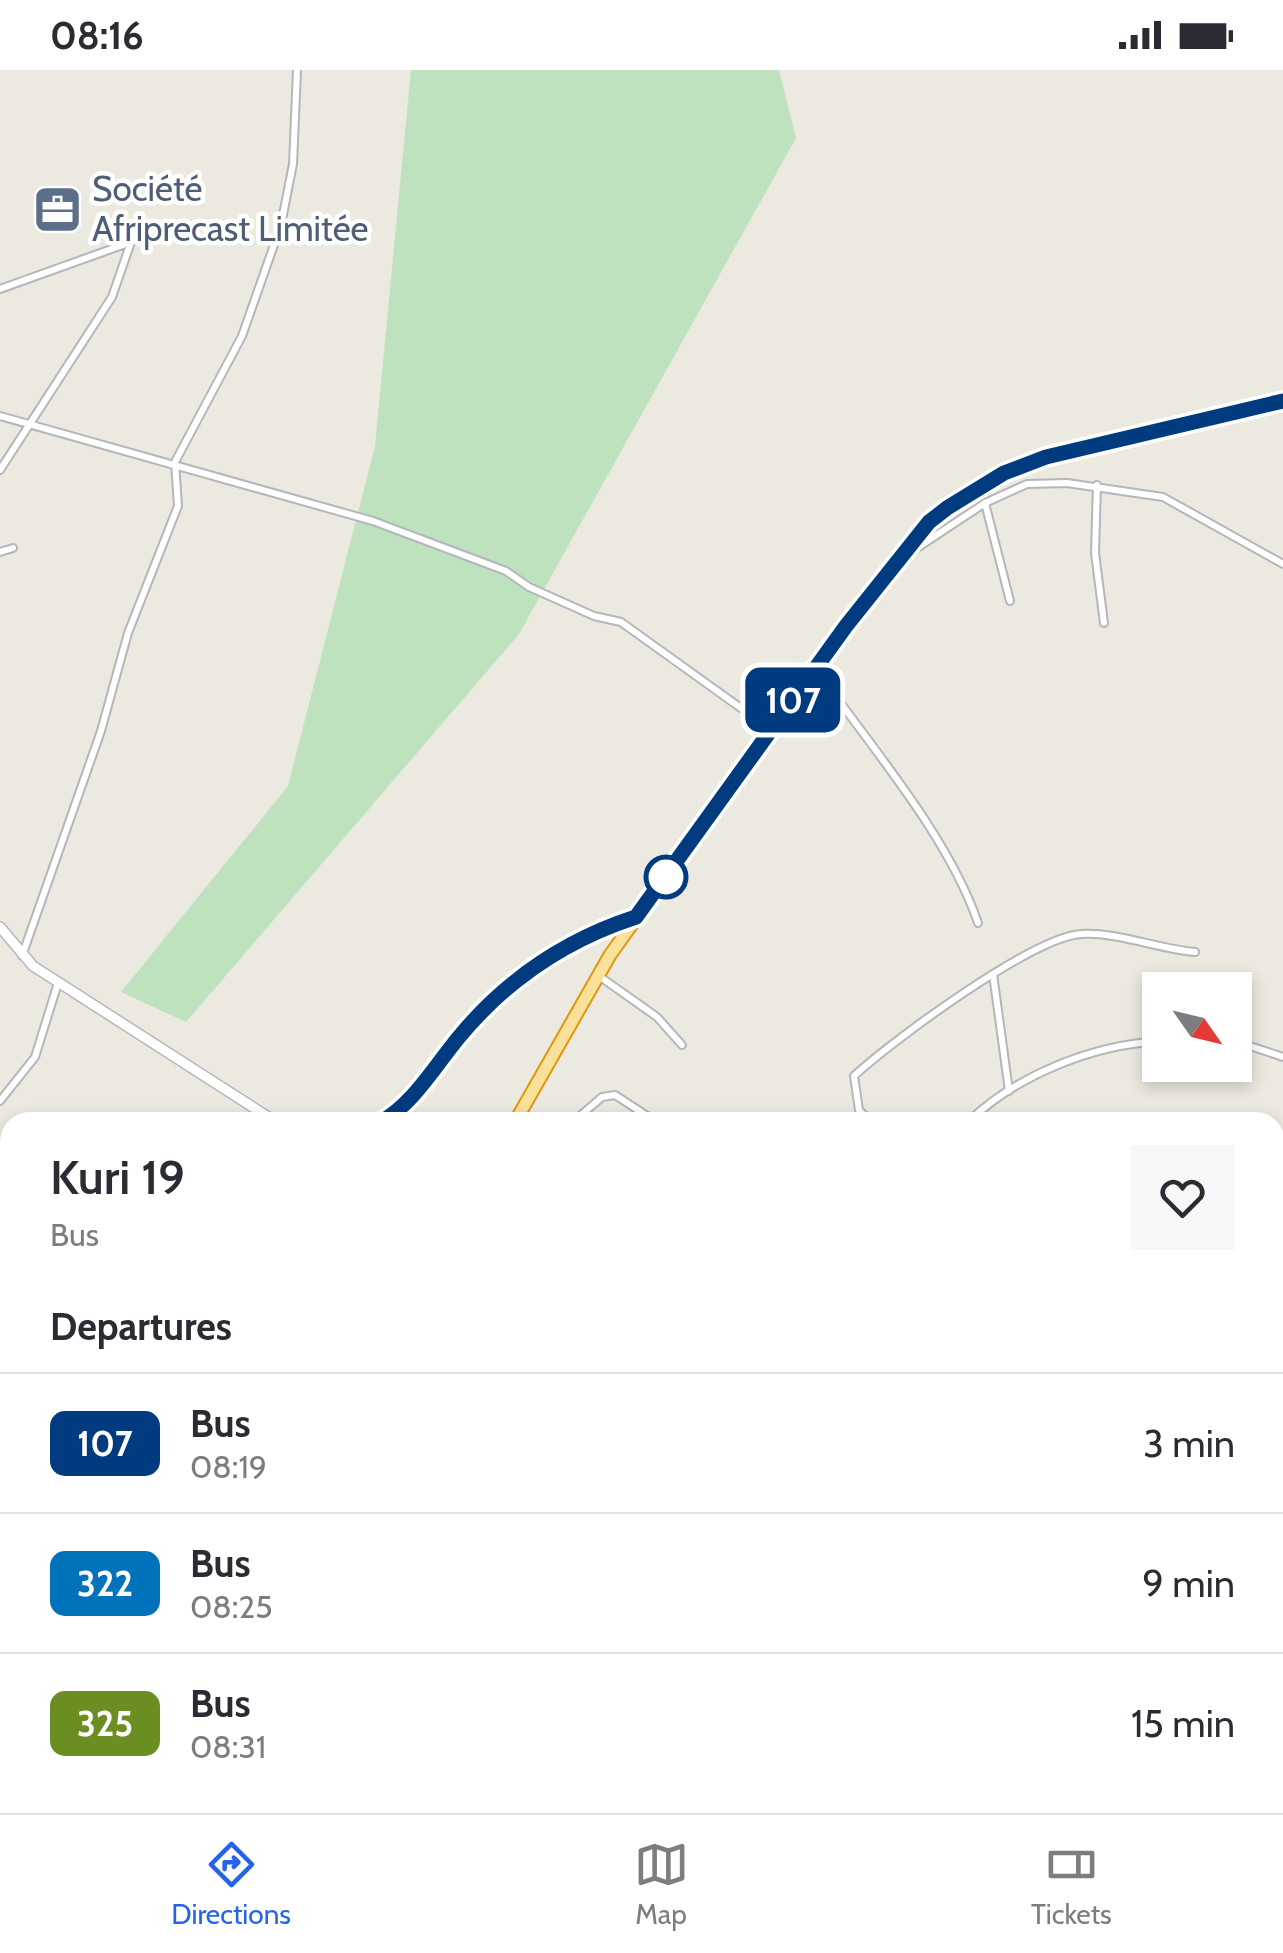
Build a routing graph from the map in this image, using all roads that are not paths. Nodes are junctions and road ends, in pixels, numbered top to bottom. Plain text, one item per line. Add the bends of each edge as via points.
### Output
1 (297, 70) edge
2 (0, 289) edge
3 (1283, 401) edge
4 (0, 416) edge
5 (29, 427) junction
6 (175, 462) junction
7 (0, 470) edge
8 (1097, 485) junction
9 (985, 503) junction
10 (12, 548) dead end
11 (0, 552) edge
12 (898, 559) junction
13 (1283, 564) edge
14 (1010, 601) dead end
15 (1104, 623) dead end
16 (816, 668) junction
17 (771, 730) junction
18 (636, 917) junction
19 (978, 923) dead end
20 (0, 927) edge
21 (1196, 952) dead end
22 (22, 956) junction
23 (993, 974) junction
24 (598, 975) junction
25 (58, 983) junction
26 (682, 1044) dead end
27 (1142, 1044) edge
28 (1252, 1047) edge
29 (1283, 1057) edge
30 (1010, 1090) junction
31 (0, 1101) edge
32 (260, 1112) edge
33 (395, 1112) edge
34 (521, 1112) edge
35 (584, 1112) edge
36 (641, 1112) edge
37 (861, 1112) edge
38 (981, 1112) edge

1 - 6 street via 293,164 281,226 242,336
2 - 5 street via 131,242 112,297
3 - 12 highway via 1004,473 929,522
4 - 5 street
5 - 6 street
5 - 7 street
6 - 17 street via 373,521 621,622
6 - 22 street via 178,506 128,633 101,732
8 - 9 street via 1034,482
8 - 13 street via 1170,500
8 - 15 street via 1095,554
9 - 12 street
9 - 14 street
10 - 11 street
12 - 16 highway
16 - 17 highway
16 - 19 street via 918,813
17 - 18 highway
18 - 24 highway
18 - 33 main road via 586,936 523,974
20 - 22 main road
21 - 23 street via 1077,934
22 - 25 main road
23 - 30 street
23 - 37 street via 854,1076
24 - 26 street
24 - 34 highway
25 - 31 street via 35,1057
25 - 32 main road
27 - 30 street via 1076,1057
28 - 29 street
30 - 38 street
35 - 36 street via 615,1096

